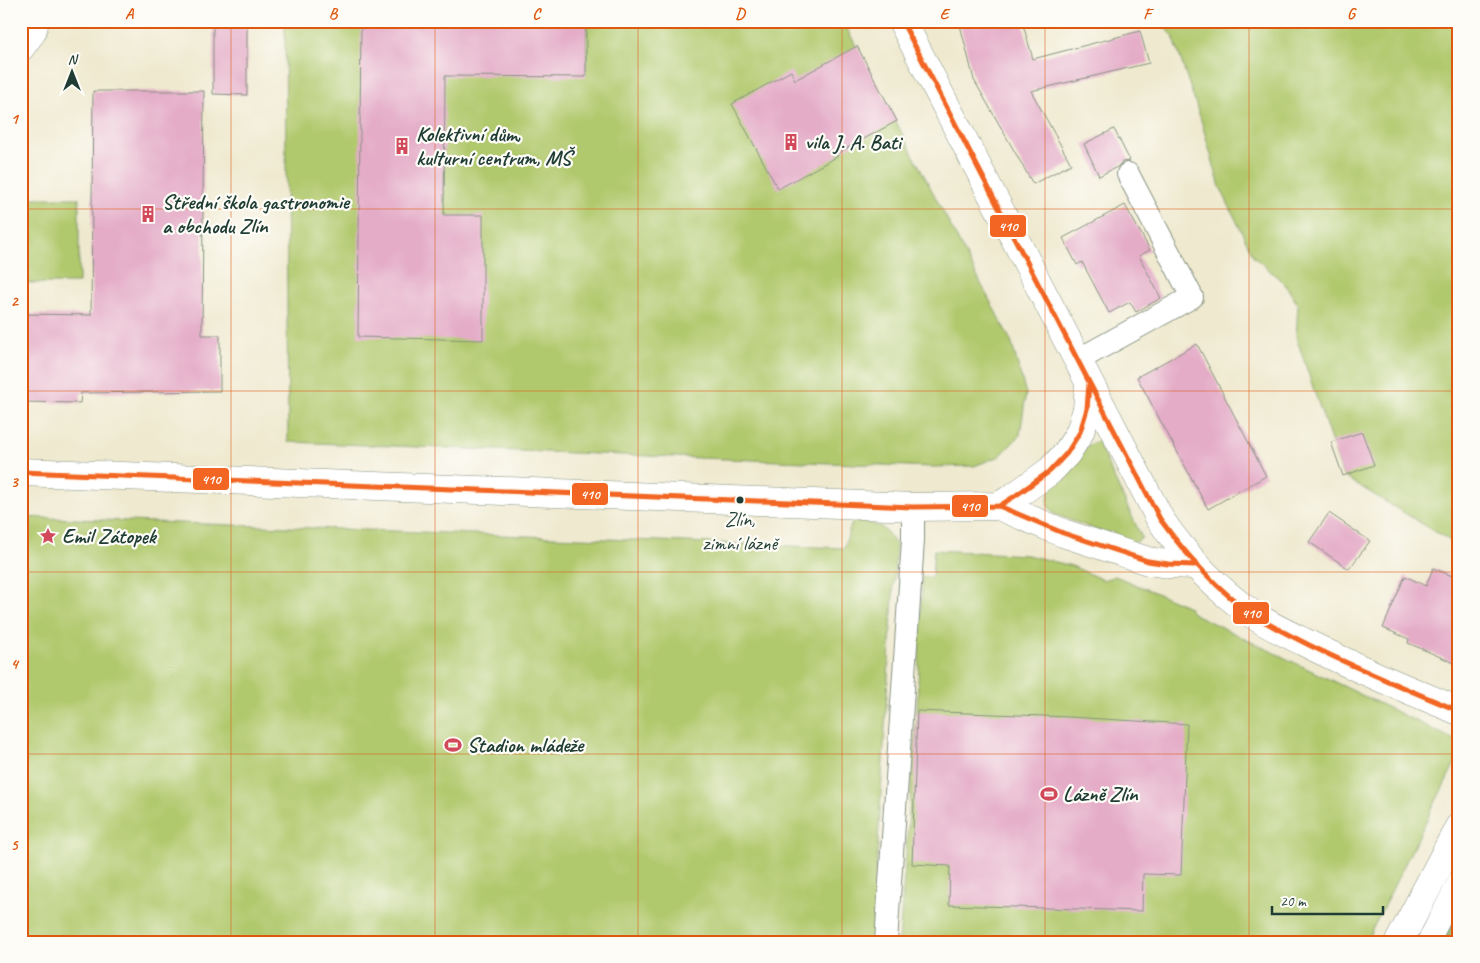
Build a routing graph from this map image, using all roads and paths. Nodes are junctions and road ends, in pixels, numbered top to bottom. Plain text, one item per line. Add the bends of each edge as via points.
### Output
1 (35, 21) edge
2 (902, 21) edge
3 (21, 47) edge
4 (1128, 174) dead end
5 (1083, 372) junction
6 (21, 472) edge
7 (999, 506) junction
8 (914, 507) junction
9 (1195, 565) junction
10 (1459, 711) edge
11 (1459, 827) edge
12 (1459, 881) edge
13 (886, 942) edge
14 (1399, 942) edge
15 (1428, 942) edge

1 - 3 street via 32,32
2 - 5 street
4 - 5 lane via 1192,296
5 - 7 street via 1087,409 1080,432 1067,453 1050,471
5 - 9 street via 1160,518
6 - 8 street
7 - 8 street
7 - 9 street via 1063,533 1148,561
8 - 13 lane
9 - 10 street via 1253,615 1274,627 1325,653
11 - 14 street
12 - 15 lane

